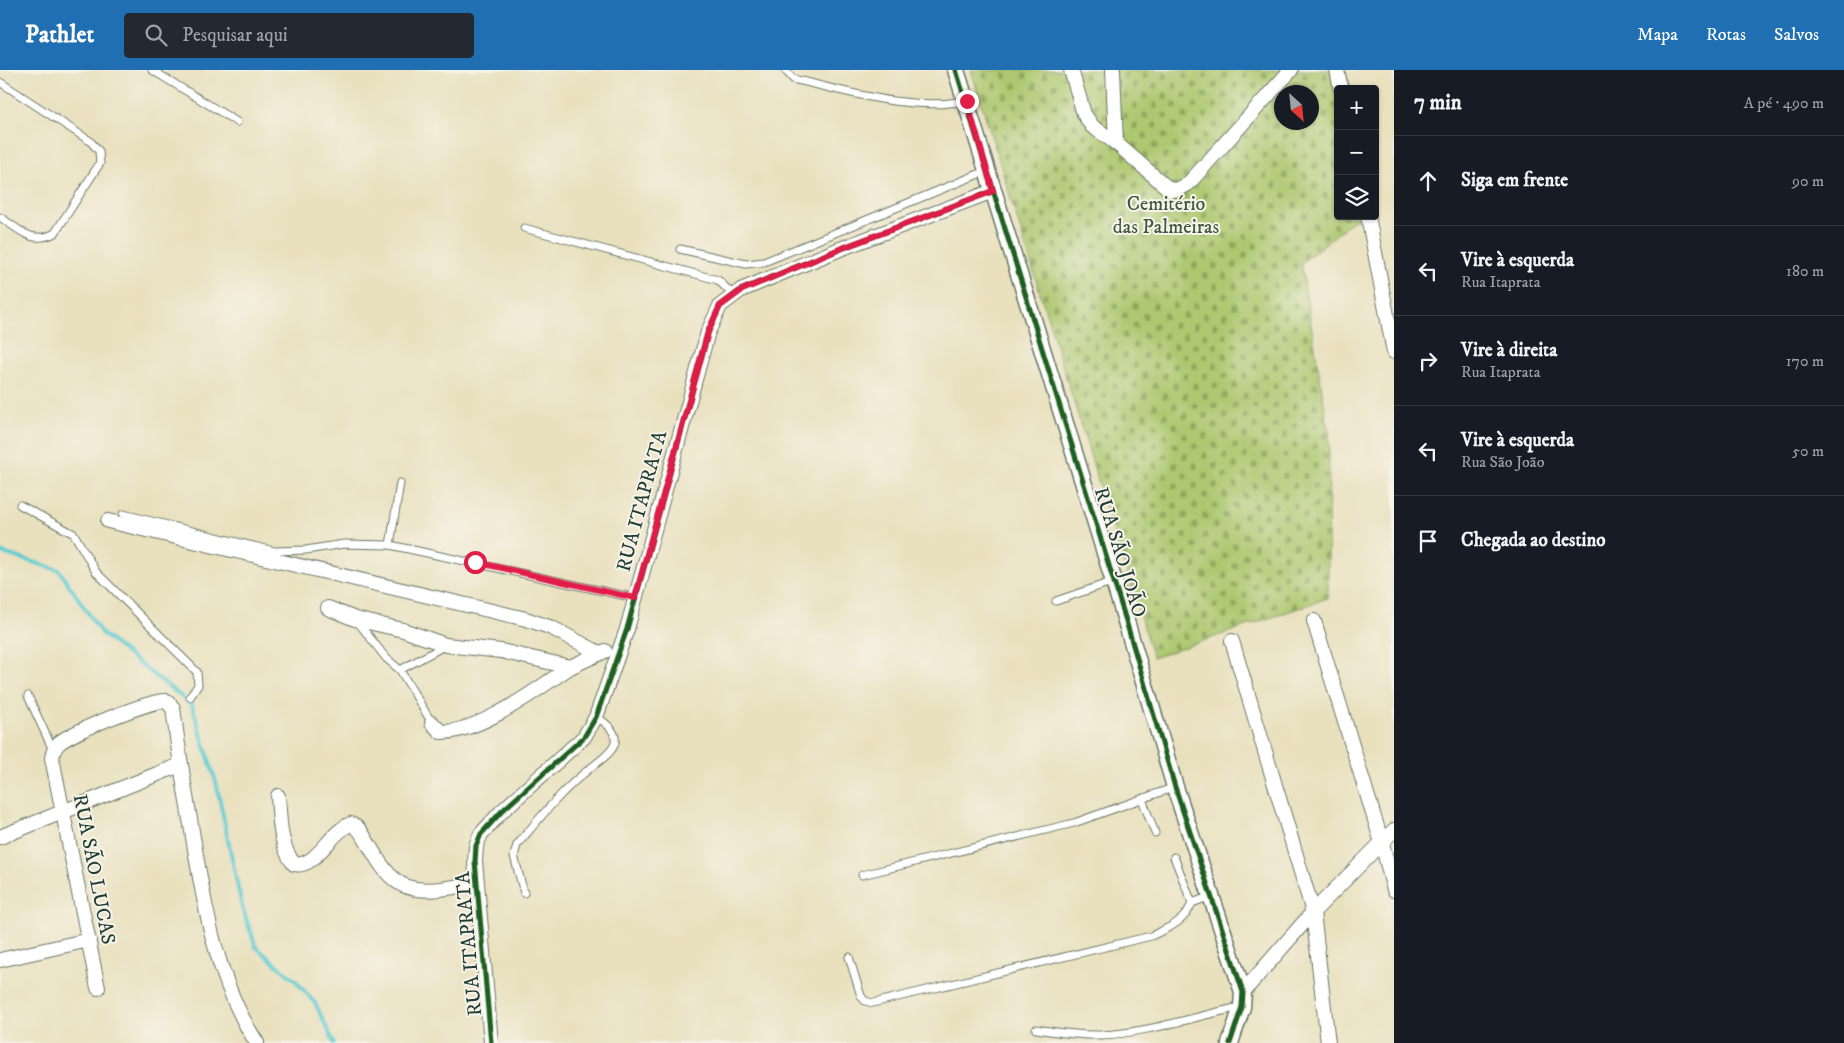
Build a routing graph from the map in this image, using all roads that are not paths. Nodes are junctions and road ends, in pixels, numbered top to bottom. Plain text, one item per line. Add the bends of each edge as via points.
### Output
1 (152, 70) edge
2 (785, 70) edge
3 (956, 70) edge
4 (1071, 70) edge
5 (1113, 70) edge
6 (1291, 70) edge
7 (1337, 70) edge
8 (0, 82) edge
9 (1340, 85) edge
10 (967, 101) junction
11 (237, 122) dead end
12 (1116, 143) junction
13 (987, 171) junction
14 (993, 191) junction
15 (0, 217) edge
16 (1369, 220) edge
17 (524, 228) dead end
18 (680, 249) dead end
19 (733, 295) junction
20 (1394, 352) edge
21 (400, 483) dead end
22 (20, 505) dead end
23 (123, 514) dead end
24 (108, 521) dead end
25 (390, 545) junction
26 (1114, 581) junction
27 (635, 598) junction
28 (1056, 602) dead end
29 (328, 608) dead end
30 (355, 619) junction
31 (1314, 621) dead end
32 (1232, 641) dead end
33 (622, 644) junction
34 (446, 645) junction
35 (599, 653) junction
36 (570, 667) junction
37 (400, 670) junction
38 (28, 696) dead end
39 (190, 697) dead end
40 (596, 717) junction
41 (432, 723) joint
42 (53, 754) junction
43 (180, 765) junction
44 (1175, 787) junction
45 (278, 796) dead end
46 (1142, 800) junction
47 (63, 811) junction
48 (1394, 830) edge
49 (1155, 833) dead end
50 (0, 837) edge
51 (1382, 843) junction
52 (1174, 857) dead end
53 (862, 875) dead end
54 (477, 883) junction
55 (1394, 890) edge
56 (524, 893) dead end
57 (1211, 896) junction
58 (1192, 903) junction
59 (1313, 912) junction
60 (88, 940) junction
61 (849, 957) dead end
62 (0, 960) edge
63 (98, 988) dead end
64 (1242, 1000) junction
65 (1036, 1029) dead end
66 (257, 1043) edge
67 (491, 1043) edge
68 (1230, 1043) edge
69 (1328, 1043) edge

1 - 11 lane
2 - 10 lane via 793,79 886,101 949,104
3 - 10 street, RUA SÃO JOÃO
4 - 12 street via 1084,114 1100,133
5 - 12 street
6 - 12 street via 1188,184 1179,189 1170,190
7 - 9 street
8 - 15 lane via 90,141 99,151 100,163 55,233 44,238 31,237
10 - 13 street, RUA SÃO JOÃO
13 - 14 street, RUA SÃO JOÃO
13 - 18 lane via 764,262 746,264
14 - 19 street, RUA ITAPRATA via 840,249
14 - 26 street, RUA SÃO JOÃO
16 - 20 street
17 - 19 lane via 718,280
19 - 27 street, RUA ITAPRATA via 720,306 708,332
21 - 25 lane
22 - 39 lane via 74,534 96,572 197,672 198,685
23 - 25 lane via 274,551 344,544
24 - 35 street via 526,619 552,628
25 - 27 lane
26 - 28 lane
26 - 44 street, RUA SÃO JOÃO
27 - 33 street, RUA ITAPRATA
29 - 30 street
30 - 34 street via 403,630
30 - 37 lane via 386,658
31 - 51 street
32 - 59 street
33 - 35 street
33 - 40 street, RUA ITAPRATA
34 - 36 street via 519,654
34 - 37 lane
35 - 36 street
36 - 41 street via 520,701 474,725 441,732
37 - 41 lane
38 - 42 lane
40 - 54 street, RUA ITAPRATA via 584,736 481,834 476,846
40 - 56 lane via 607,723 614,733 615,743 611,751 570,786 517,845 514,856
42 - 43 street via 64,739 152,702 166,701 173,708
42 - 47 street, RUA SÃO LUCAS
43 - 47 street
43 - 66 street via 201,892 235,1004
44 - 46 lane
44 - 57 street, RUA SÃO JOÃO
45 - 54 street via 281,836 294,864 301,866 309,862 340,830 351,824 359,830 385,870 408,887 448,888
46 - 49 lane
46 - 53 lane via 1074,823
47 - 50 street
47 - 60 street, RUA SÃO LUCAS
48 - 51 street
51 - 55 street
51 - 59 street
52 - 58 lane
54 - 67 street, RUA ITAPRATA
57 - 58 lane
57 - 64 street, RUA SÃO JOÃO
58 - 61 lane via 1179,922 1151,936 873,1003 861,996
59 - 64 street
59 - 69 street
60 - 62 street
60 - 63 street, RUA SÃO LUCAS
64 - 65 lane via 1154,1027 1103,1035 1074,1035
64 - 68 street

